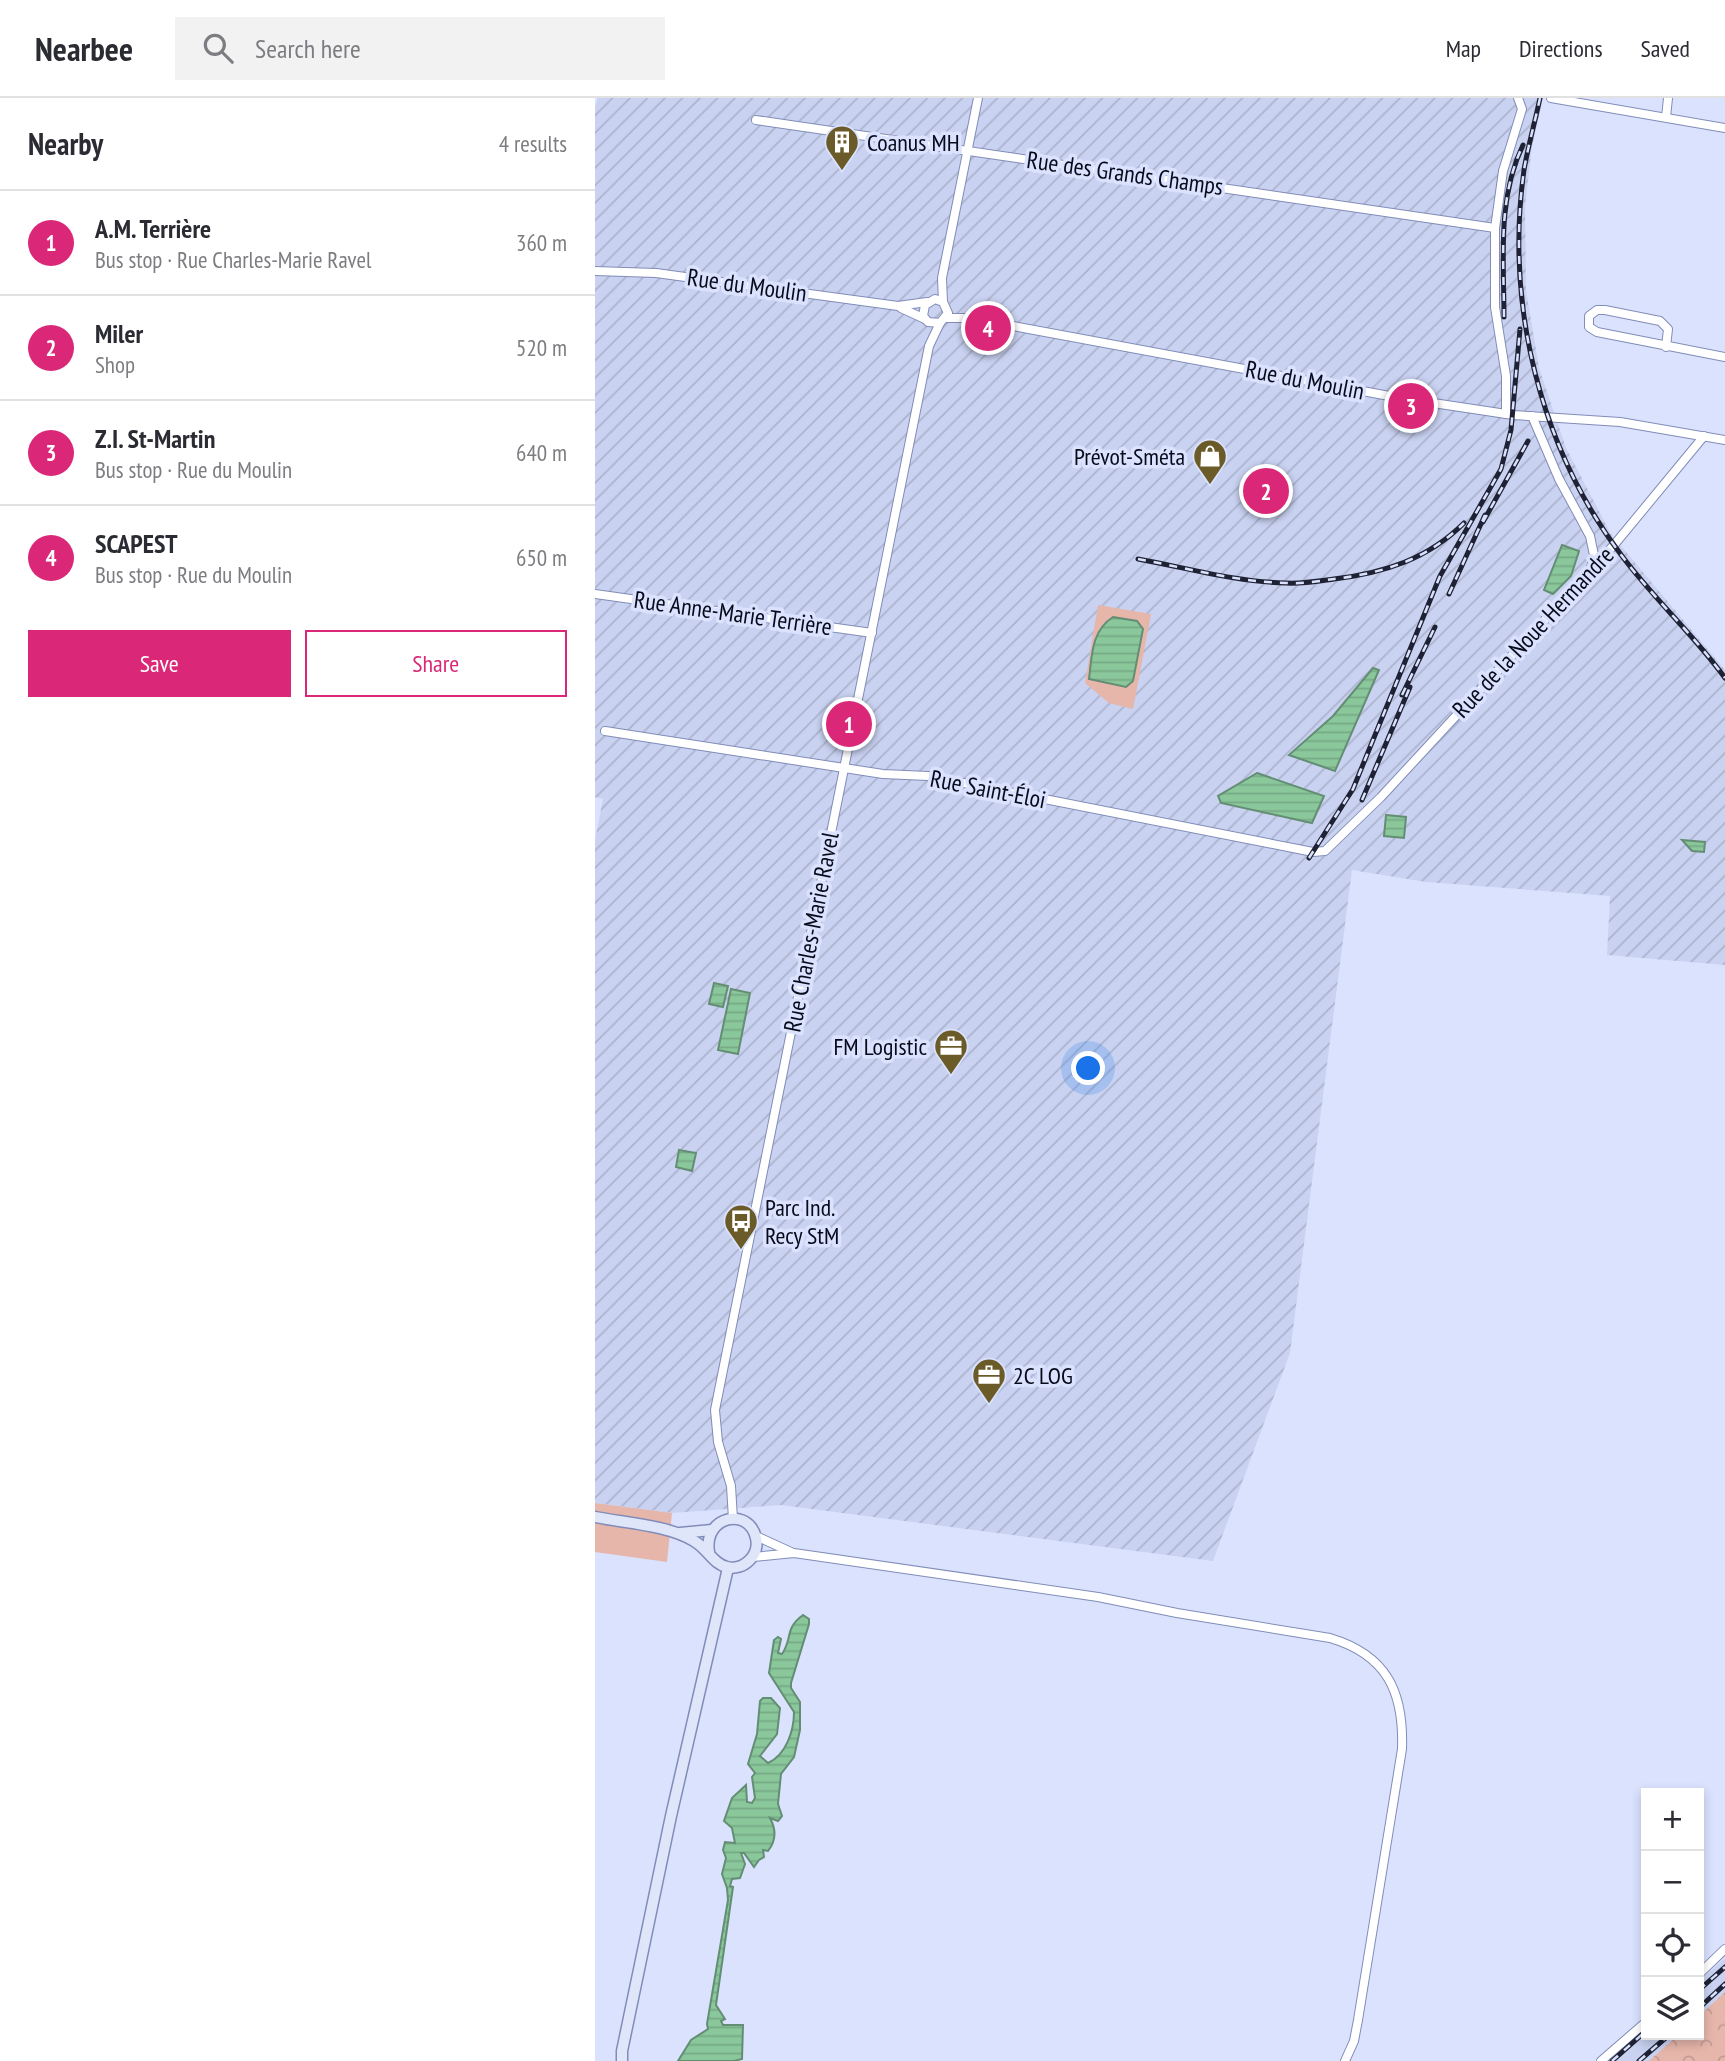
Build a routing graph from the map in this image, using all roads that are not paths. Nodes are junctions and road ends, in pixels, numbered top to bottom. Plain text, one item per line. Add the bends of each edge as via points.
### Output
1 (978, 98) edge
2 (1518, 98) edge
3 (1551, 98) edge
4 (1668, 98) edge
5 (1665, 117) junction
6 (756, 120) dead end
7 (1725, 128) edge
8 (968, 150) junction
9 (1495, 228) junction
10 (595, 271) edge
11 (942, 278) junction
12 (929, 301) junction
13 (944, 303) junction
14 (898, 306) junction
15 (971, 318) junction
16 (927, 321) junction
17 (943, 321) junction
18 (929, 345) junction
19 (1666, 346) junction
20 (1725, 357) edge
21 (1506, 414) junction
22 (1532, 416) junction
23 (1704, 436) junction
24 (1725, 440) edge
25 (1587, 573) junction
26 (595, 594) edge
27 (872, 633) junction
28 (605, 731) dead end
29 (845, 767) junction
30 (1357, 822) joint
31 (595, 1517) edge
32 (733, 1519) junction
33 (712, 1530) junction
34 (677, 1533) junction
35 (756, 1536) junction
36 (709, 1552) junction
37 (794, 1553) junction
38 (753, 1557) junction
39 (728, 1567) junction
40 (1725, 1949) edge
41 (1704, 1969) edge
42 (1641, 2025) edge
43 (620, 2057) edge
44 (1345, 2061) edge
45 (1601, 2061) edge

1 - 8 street
2 - 9 street via 1522,109 1507,157
3 - 5 street
4 - 5 street
5 - 7 street
6 - 8 street, Rue des Grands Champs
8 - 9 street, Rue des Grands Champs
8 - 11 street
9 - 21 street via 1495,307 1506,376
10 - 14 street, Rue du Moulin via 656,273
11 - 12 street
11 - 13 street
12 - 13 street, Rue du Moulin
12 - 14 street, Rue du Moulin
12 - 16 street, Rue Charles-Marie Ravel via 923,312
13 - 15 street, Rue du Moulin
13 - 17 street
14 - 16 street, Rue du Moulin
15 - 17 street, Rue du Moulin
15 - 21 street, Rue du Moulin
16 - 17 street, Rue du Moulin
16 - 18 street, Rue Charles-Marie Ravel
17 - 18 street, Rue Charles-Marie Ravel
18 - 27 street, Rue Charles-Marie Ravel
19 - 19 street via 1597,332 1589,327 1589,316 1605,310 1660,321 1668,329
19 - 20 street
21 - 22 street, Rue du Moulin
22 - 23 street, Rue du Moulin via 1620,422
22 - 25 street via 1590,536 1594,555
23 - 24 street, Rue du Moulin
23 - 25 street, Rue de la Noue Hermandre
25 - 30 street, Rue de la Noue Hermandre
26 - 27 street, Rue Anne-Marie Terrière
27 - 29 street, Rue Charles-Marie Ravel
28 - 29 street, Rue Saint-Éloi
29 - 30 street, Rue Saint-Éloi via 928,776 1313,852 1329,849
29 - 32 street, Rue Charles-Marie Ravel via 715,1410
31 - 34 main road
32 - 33 main road via 721,1521
32 - 35 main road via 748,1524
33 - 34 main road
33 - 36 main road
34 - 36 main road
35 - 37 street
35 - 38 main road
36 - 39 main road
37 - 38 street
37 - 44 street via 1289,1630 1343,1642 1370,1657 1389,1678 1399,1705 1402,1749 1354,2042
38 - 39 main road via 742,1566
39 - 43 main road
40 - 41 street
42 - 45 street

